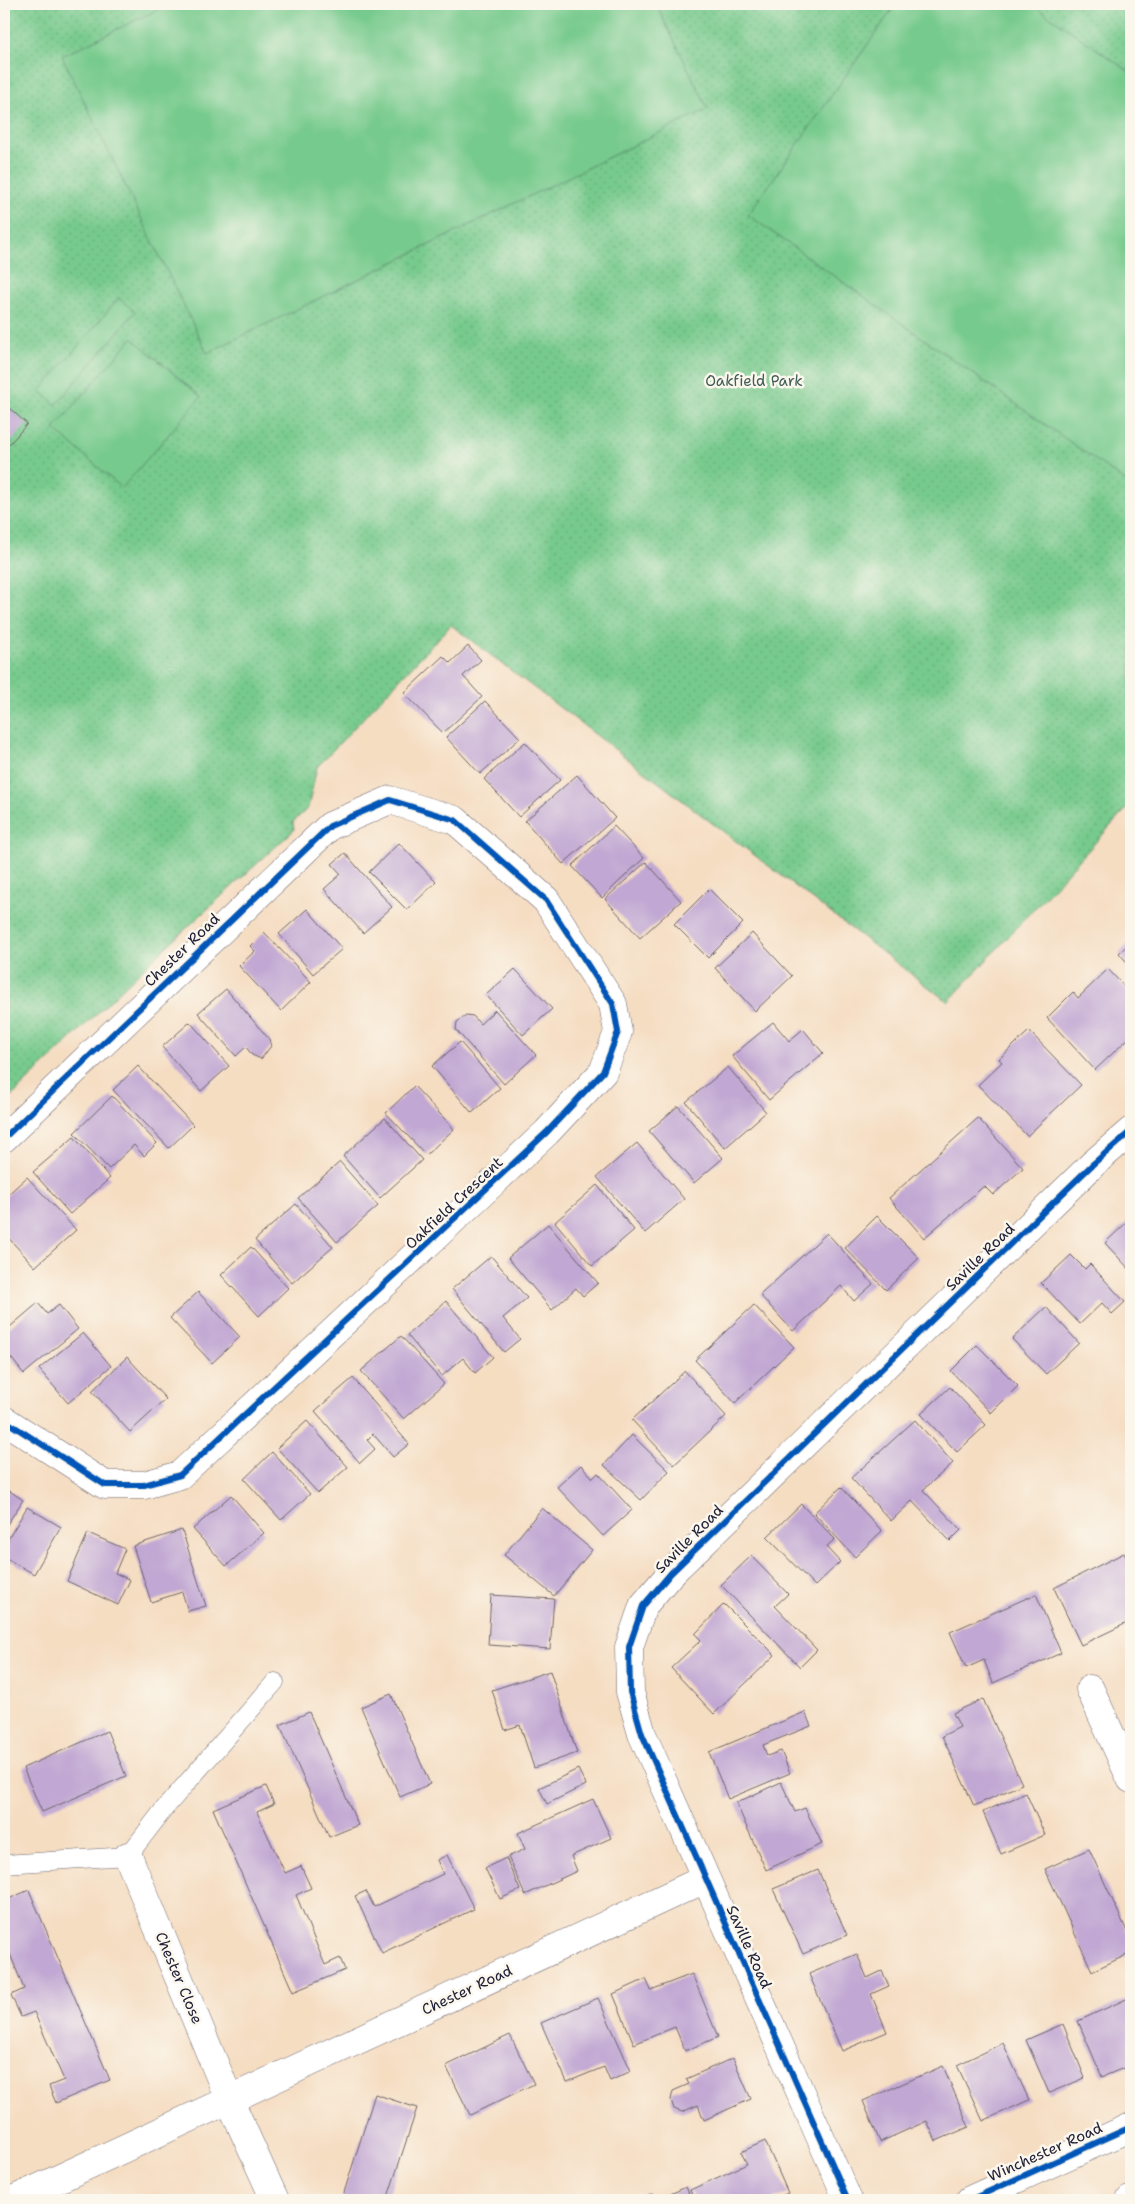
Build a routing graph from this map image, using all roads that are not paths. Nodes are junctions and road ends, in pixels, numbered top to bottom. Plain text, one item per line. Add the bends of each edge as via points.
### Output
1 (390, 800) joint
2 (1131, 1131) edge
3 (4, 1138) edge
4 (4, 1420) edge
5 (275, 1682) dead end
6 (1090, 1689) dead end
7 (1131, 1779) edge
8 (128, 1856) junction
9 (4, 1864) edge
10 (705, 1879) junction
11 (230, 2101) junction
12 (1131, 2127) edge
13 (13, 2200) edge
14 (275, 2200) edge
15 (848, 2200) edge
16 (970, 2200) edge

1 - 3 street, Chester Road via 330,826
1 - 4 street, Oakfield Crescent via 455,820 546,900 613,1004 618,1032 603,1072 547,1132 180,1475 144,1485 106,1485
2 - 10 street, Saville Road via 671,1573 643,1606 629,1647 630,1692 642,1734
5 - 8 lane via 164,1809
6 - 7 street
8 - 9 lane
8 - 11 street, Chester Close
10 - 11 street, Chester Road
10 - 15 street, Saville Road
11 - 13 street, Chester Road
11 - 14 street
12 - 16 street, Winchester Road

